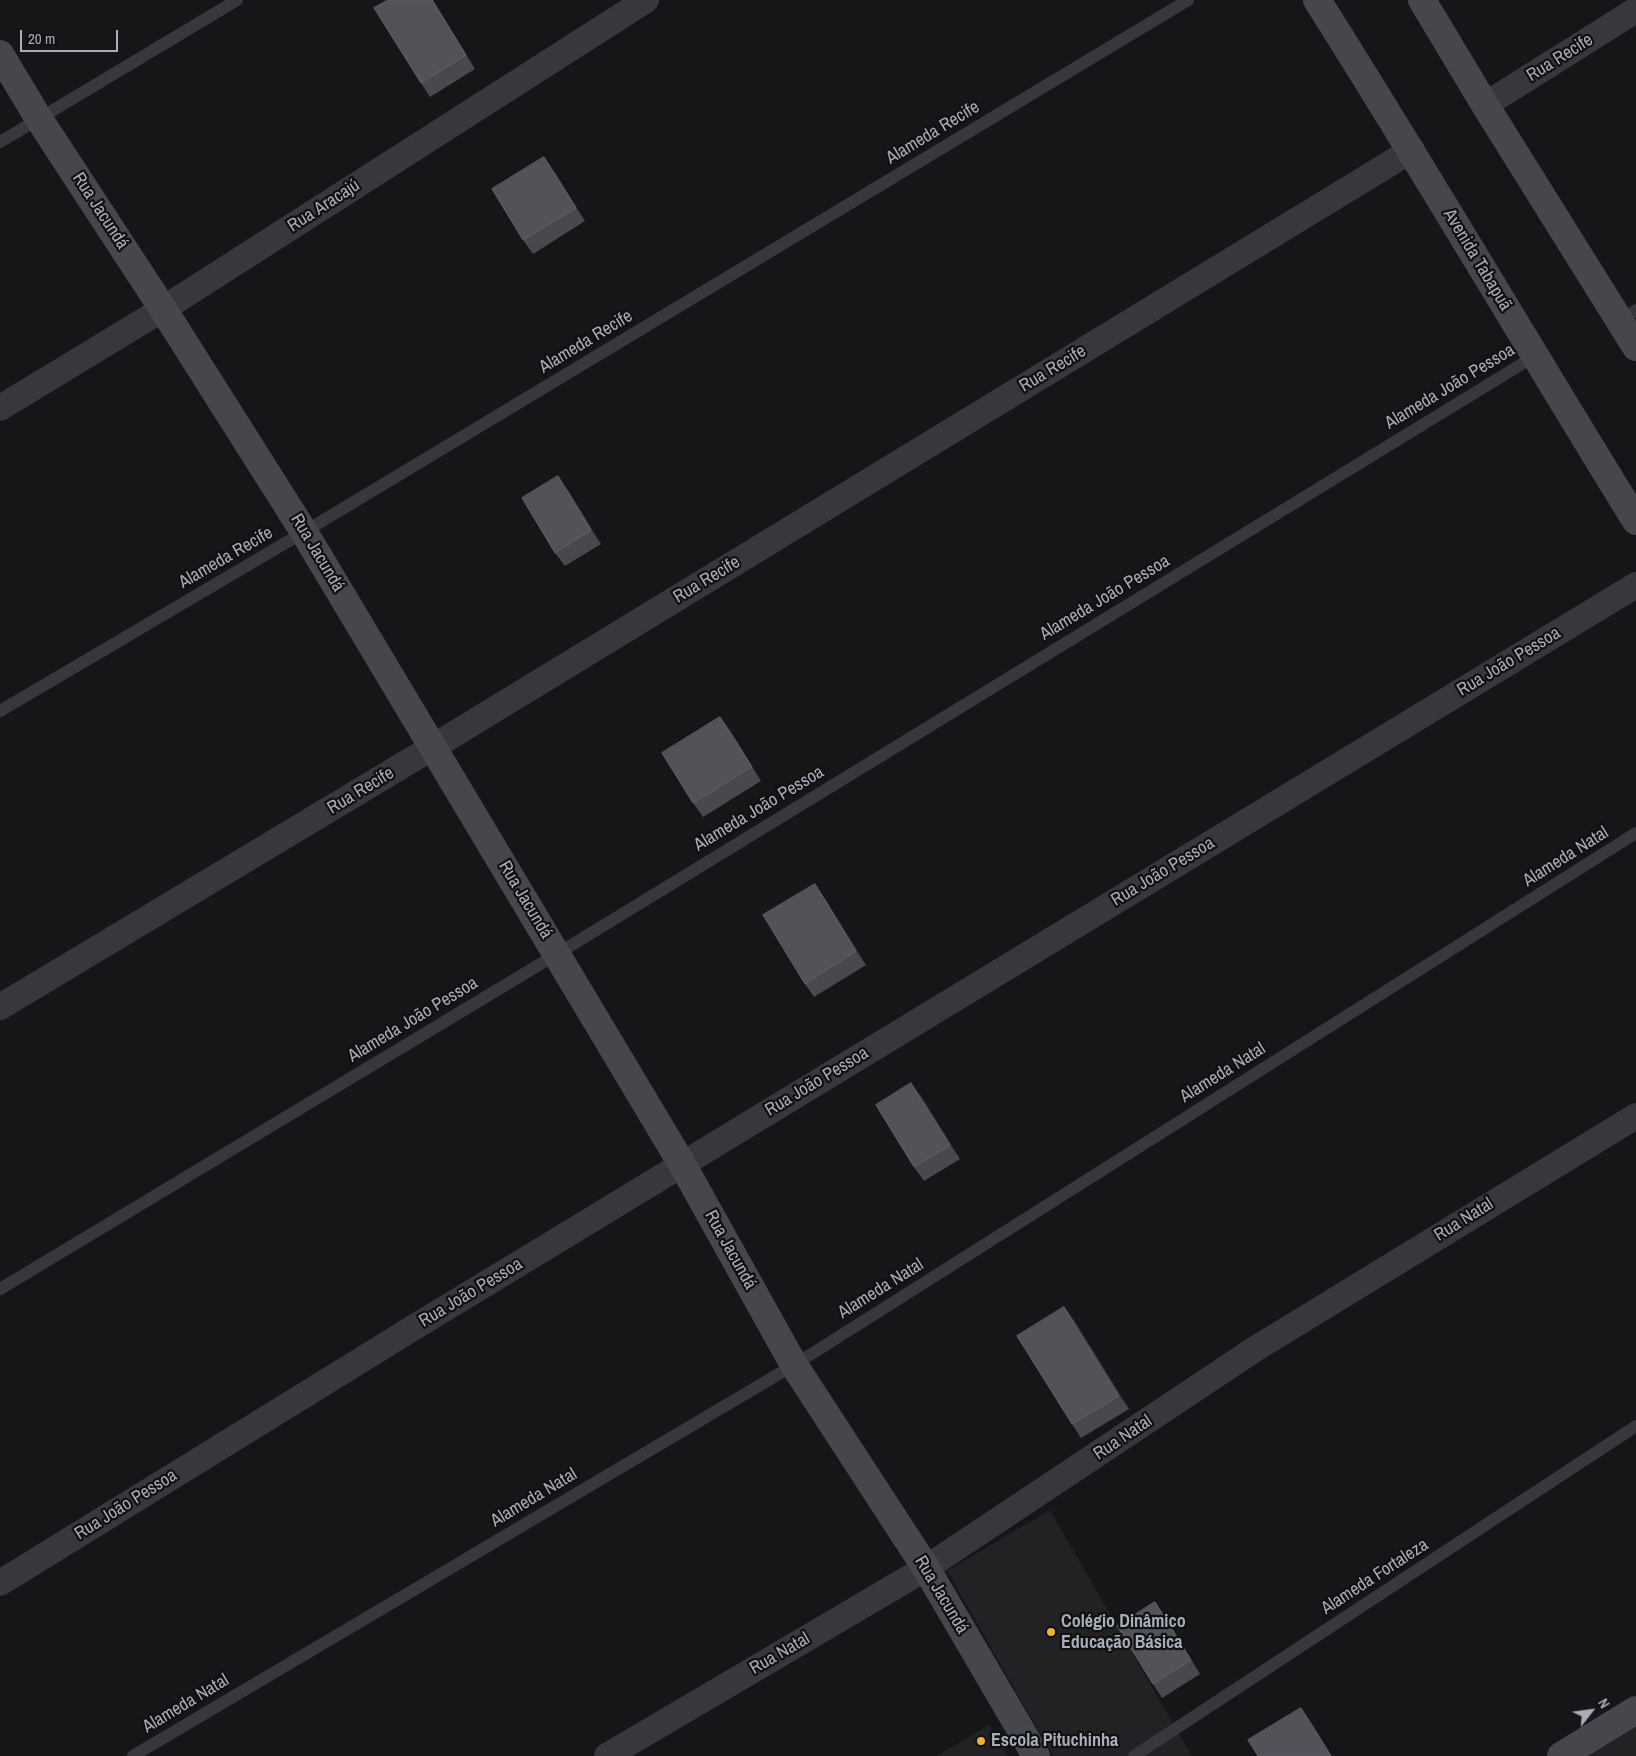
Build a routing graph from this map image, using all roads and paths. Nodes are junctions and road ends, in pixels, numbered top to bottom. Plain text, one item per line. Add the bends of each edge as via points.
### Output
1 (236, 0) edge
2 (646, 0) edge
3 (1188, 0) edge
4 (1317, 0) edge
5 (1422, 0) edge
6 (1636, 10) edge
7 (0, 54) edge
8 (1485, 105) junction
9 (39, 119) junction
10 (0, 142) edge
11 (1412, 150) junction
12 (163, 309) junction
13 (1628, 315) edge
14 (1636, 347) edge
15 (1535, 356) junction
16 (0, 408) edge
17 (1636, 521) edge
18 (304, 532) junction
19 (1636, 585) edge
20 (0, 711) edge
21 (433, 747) junction
22 (1636, 834) edge
23 (557, 954) junction
24 (0, 1007) edge
25 (1636, 1116) edge
26 (682, 1164) junction
27 (0, 1289) edge
28 (794, 1364) junction
29 (1636, 1426) edge
30 (926, 1568) junction
31 (0, 1584) edge
32 (1636, 1710) edge
33 (133, 1756) edge
34 (607, 1756) edge
35 (1036, 1756) edge
36 (1134, 1756) edge
37 (1561, 1756) edge

1 - 9 lane
2 - 12 street, Rua Aracajú
3 - 18 lane, Alameda Recife
4 - 11 street, Avenida Tabapuã
5 - 8 street
6 - 8 street, Rua Recife
7 - 9 street, Rua Jacundá
8 - 13 street
9 - 10 lane
9 - 12 street, Rua Jacundá
11 - 15 street, Avenida Tabapuã
11 - 21 street, Rua Recife
12 - 16 street, Rua Aracajú
12 - 18 street, Rua Jacundá
13 - 14 street
15 - 17 street, Avenida Tabapuã
15 - 23 lane, Alameda João Pessoa
18 - 20 lane, Alameda Recife
18 - 21 street, Rua Jacundá
19 - 26 street, Rua João Pessoa
21 - 23 street, Rua Jacundá
21 - 24 street, Rua Recife
22 - 28 lane, Alameda Natal
23 - 26 street, Rua Jacundá
23 - 27 lane, Alameda João Pessoa
25 - 30 street, Rua Natal via 1255,1349
26 - 28 street, Rua Jacundá
26 - 31 street, Rua João Pessoa
28 - 30 street, Rua Jacundá
28 - 33 lane, Alameda Natal
29 - 36 lane, Alameda Fortaleza
30 - 34 street, Rua Natal
30 - 35 street, Rua Jacundá
32 - 37 street

